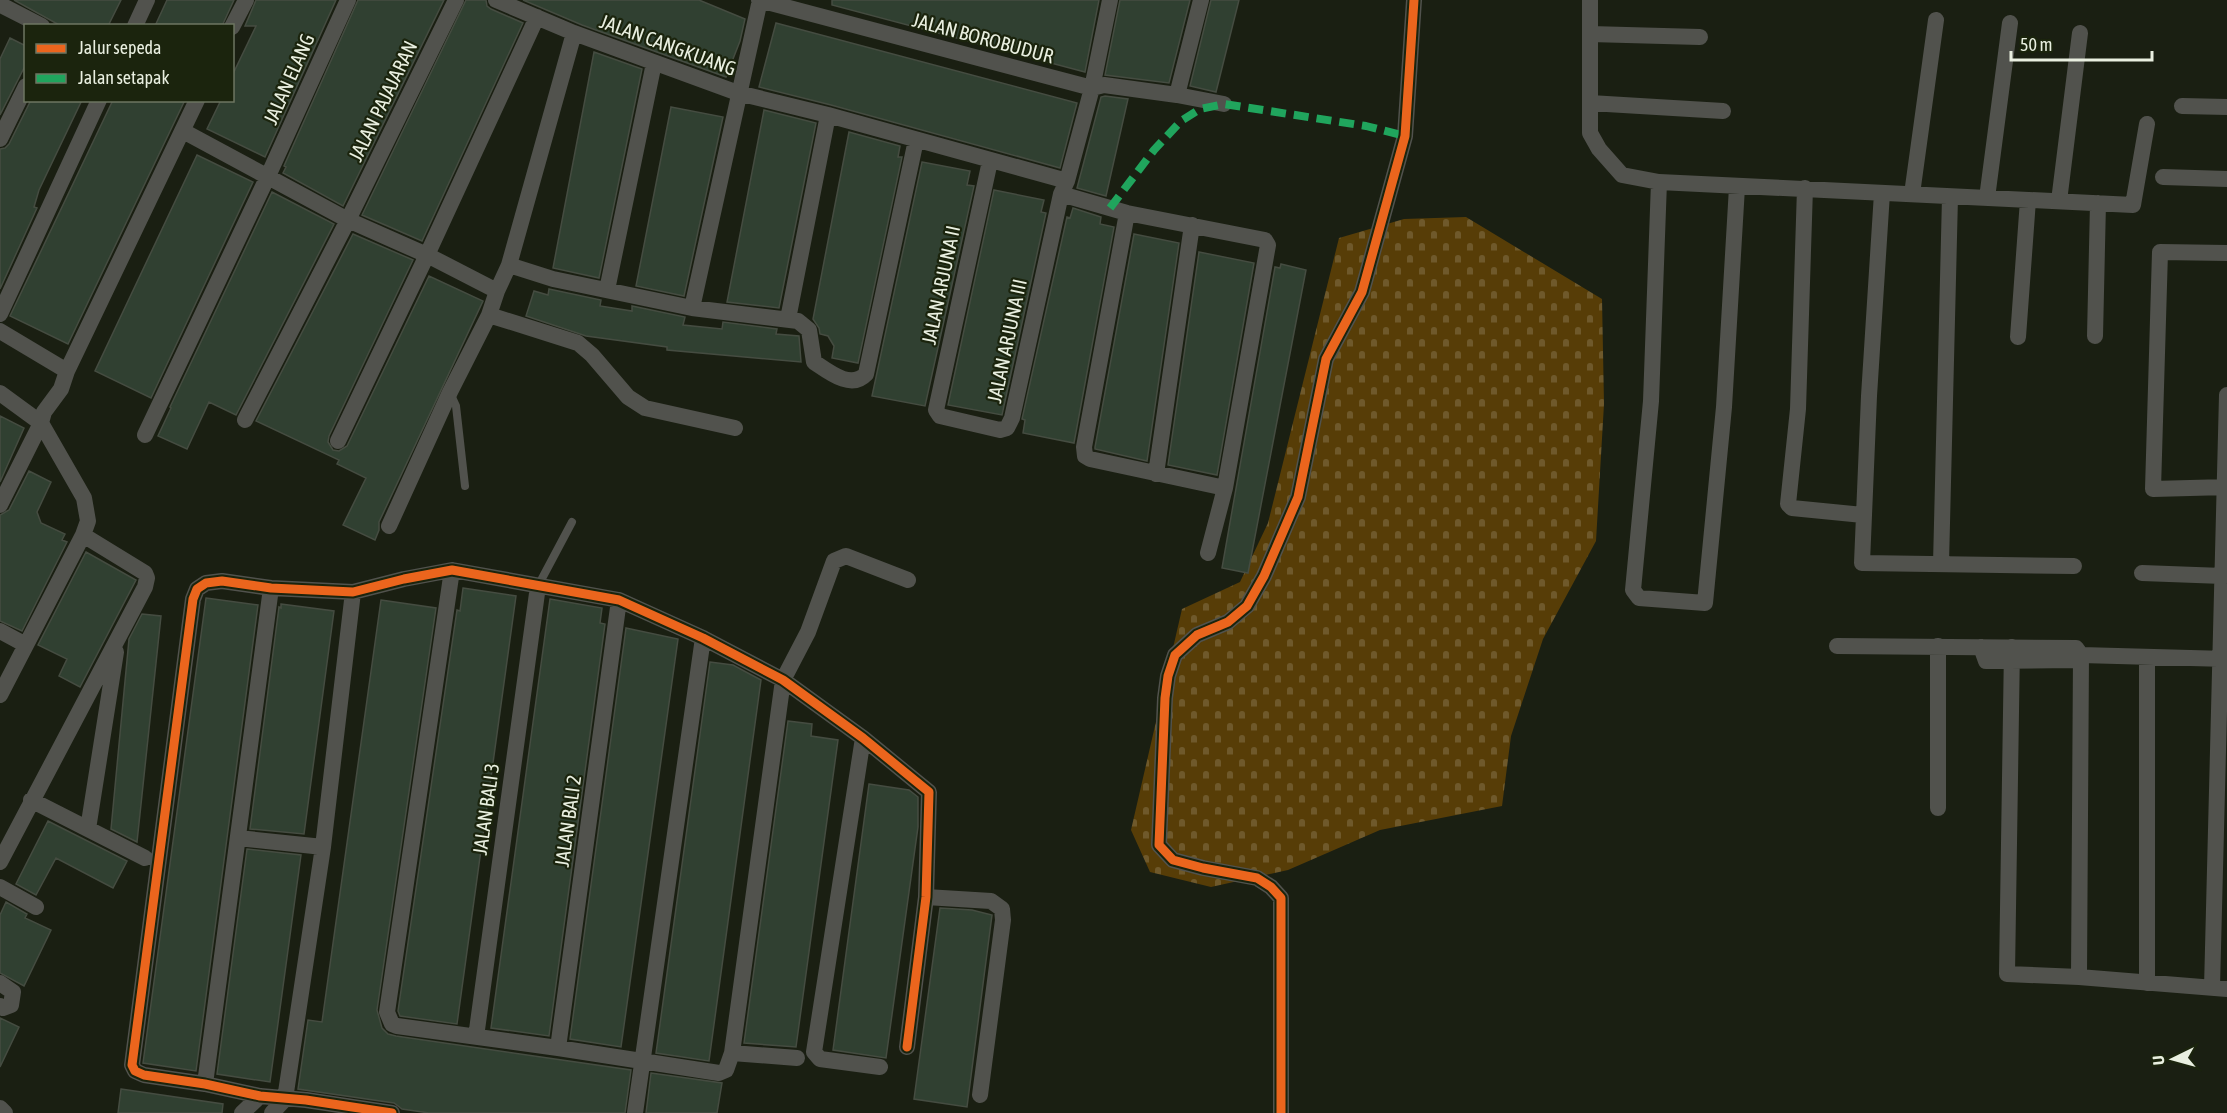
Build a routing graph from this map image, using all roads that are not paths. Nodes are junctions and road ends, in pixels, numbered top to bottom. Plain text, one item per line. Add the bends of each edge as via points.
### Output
1 (147, 0) edge
2 (246, 0) edge
3 (348, 0) edge
4 (456, 0) edge
5 (496, 0) edge
6 (760, 0) edge
7 (1110, 0) edge
8 (1201, 0) edge
9 (1414, 0) edge
10 (1590, 0) edge
11 (1, 5) edge
12 (537, 17) junction
13 (1936, 20) dead end
14 (2010, 23) dead end
15 (38, 24) edge
16 (136, 24) edge
17 (234, 24) edge
18 (574, 33) junction
19 (2080, 33) dead end
20 (1590, 34) junction
21 (1700, 37) dead end
22 (654, 63) junction
23 (1092, 88) junction
24 (24, 90) edge
25 (738, 93) junction
26 (1177, 95) junction
27 (98, 102) edge
28 (196, 102) edge
29 (1590, 103) junction
30 (1224, 104) dead end
31 (2182, 106) dead end
32 (2227, 107) edge
33 (1723, 111) dead end
34 (828, 115) junction
35 (2146, 124) dead end
36 (183, 131) junction
37 (0, 139) edge
38 (916, 140) junction
39 (990, 161) junction
40 (268, 176) junction
41 (2163, 177) dead end
42 (2227, 179) edge
43 (1659, 182) junction
44 (1737, 187) junction
45 (1064, 188) junction
46 (1805, 188) junction
47 (1882, 193) junction
48 (1912, 194) junction
49 (1950, 197) junction
50 (1987, 198) junction
51 (2028, 200) junction
52 (2059, 201) junction
53 (2097, 203) junction
54 (1127, 213) junction
55 (348, 220) junction
56 (1192, 225) junction
57 (2227, 253) edge
58 (427, 255) junction
59 (509, 265) junction
60 (497, 291) junction
61 (607, 291) junction
62 (692, 308) junction
63 (0, 314) edge
64 (489, 315) junction
65 (788, 319) junction
66 (0, 331) edge
67 (2095, 336) dead end
68 (2018, 337) dead end
69 (67, 371) junction
70 (450, 392) junction
71 (0, 393) edge
72 (2227, 395) edge
73 (940, 416) joint
74 (42, 418) junction
75 (245, 420) dead end
76 (735, 428) dead end
77 (145, 435) dead end
78 (338, 441) dead end
79 (1156, 474) junction
80 (465, 486) dead end
81 (1225, 488) junction
82 (2226, 488) edge
83 (0, 505) edge
84 (1863, 515) junction
85 (572, 522) dead end
86 (388, 526) dead end
87 (83, 535) junction
88 (1208, 553) dead end
89 (1941, 564) junction
90 (2074, 566) dead end
91 (452, 570) junction
92 (2142, 573) dead end
93 (2223, 576) junction
94 (908, 580) dead end
95 (538, 586) junction
96 (271, 588) junction
97 (353, 592) junction
98 (619, 600) junction
99 (0, 631) edge
100 (119, 638) junction
101 (703, 638) junction
102 (26, 645) junction
103 (1837, 646) dead end
104 (1938, 646) junction
105 (2012, 654) junction
106 (2081, 655) junction
107 (2147, 657) junction
108 (2224, 659) edge
109 (783, 680) junction
110 (0, 695) edge
111 (863, 738) junction
112 (31, 800) junction
113 (1938, 808) dead end
114 (88, 829) junction
115 (238, 838) junction
116 (324, 847) junction
117 (145, 858) dead end
118 (0, 862) edge
119 (0, 887) edge
120 (926, 897) junction
121 (36, 907) dead end
122 (2079, 977) junction
123 (0, 983) edge
124 (2147, 983) junction
125 (2220, 989) edge
126 (0, 1006) edge
127 (476, 1037) junction
128 (907, 1047) dead end
129 (558, 1048) junction
130 (732, 1053) junction
131 (797, 1058) dead end
132 (644, 1060) junction
133 (880, 1067) dead end
134 (206, 1084) junction
135 (980, 1095) dead end
136 (260, 1096) junction
137 (285, 1099) junction
138 (0, 1108) edge
139 (5, 1113) edge
140 (242, 1113) edge
141 (272, 1113) edge
142 (392, 1113) edge
143 (635, 1113) edge
144 (1281, 1113) edge

1 - 16 street
2 - 17 street
3 - 40 street, JALAN ELANG
4 - 55 street, JALAN PAJAJARAN
5 - 12 street, JALAN CANGKUANG
6 - 23 street, JALAN BOROBUDUR
6 - 25 street, JALAN CANGKUANG
7 - 23 street
8 - 26 street
9 - 144 street via 1405,136 1362,292 1326,359 1298,497 1247,606 1228,622 1197,635 1175,655 1165,698 1159,845 1173,860 1257,878 1281,898
10 - 20 street
11 - 15 street
12 - 18 street, JALAN CANGKUANG
12 - 58 street
13 - 48 street
14 - 50 street
18 - 22 street, JALAN CANGKUANG
18 - 59 street
19 - 52 street
20 - 21 street
20 - 29 street
22 - 25 street, JALAN CANGKUANG
22 - 61 street
23 - 26 street, JALAN BOROBUDUR via 1104,85
23 - 45 street
24 - 37 street
25 - 34 street
25 - 62 street
26 - 30 street, JALAN BOROBUDUR
27 - 63 street
28 - 36 street
29 - 33 street
29 - 43 street via 1590,133 1599,149 1622,175
31 - 32 street
34 - 38 street
34 - 65 street
35 - 53 street via 2133,205
36 - 40 street
36 - 69 street
38 - 39 street
38 - 65 street via 866,374 851,382 828,372 814,362 809,330
39 - 45 street
39 - 73 street, JALAN ARJUNA II via 937,402
40 - 55 street
40 - 77 street, JALAN ELANG
41 - 42 street
43 - 44 street
43 - 44 street via 1651,401 1633,590 1639,598 1705,603 1724,407
44 - 46 street
45 - 54 street
45 - 73 street, JALAN ARJUNA III via 1007,428 1000,430
46 - 47 street
46 - 84 street via 1798,409 1788,504 1792,508
47 - 48 street
47 - 84 street
48 - 49 street
49 - 50 street
49 - 89 street
50 - 51 street
51 - 52 street
51 - 68 street
52 - 53 street
53 - 67 street
54 - 56 street
54 - 79 street via 1084,447 1085,456
55 - 58 street
55 - 75 street, JALAN PAJAJARAN
56 - 79 street
56 - 81 street via 1265,240 1268,245
57 - 82 street via 2160,252 2153,489
58 - 60 street
58 - 78 street
59 - 60 street
59 - 61 street
60 - 64 street
61 - 62 street
62 - 65 street
64 - 70 street
64 - 76 street via 578,343 628,397 645,408
66 - 69 street
69 - 74 street via 61,389
70 - 80 lane via 456,406
70 - 86 street
71 - 74 street
72 - 82 street
74 - 83 street
74 - 87 street via 84,498 88,521
79 - 81 street
81 - 88 street
82 - 93 street
84 - 89 street via 1862,563
85 - 95 lane
87 - 100 street via 145,573 147,578
87 - 102 street
89 - 90 street
91 - 95 street
91 - 97 street
91 - 127 street via 387,1012 392,1024
92 - 93 street
93 - 108 street
94 - 109 street via 846,556 834,561 808,632
95 - 98 street
95 - 127 street, JALAN BALI 3
96 - 97 street
96 - 115 street
96 - 134 street via 222,581 206,583 197,589 193,599 132,1065 144,1075
97 - 116 street
98 - 101 street
98 - 129 street, JALAN BALI 2
99 - 102 street
100 - 112 street
100 - 114 street
101 - 109 street
101 - 132 street
102 - 110 street
103 - 104 street
104 - 105 street via 1981,647 1986,661
104 - 113 street
105 - 106 street via 2073,660
105 - 122 street via 2007,974
106 - 107 street
106 - 122 street
107 - 108 street
107 - 124 street
108 - 125 street
109 - 111 street
109 - 130 street
111 - 120 street via 929,792
111 - 133 street via 814,1052 820,1059
112 - 114 street
112 - 118 street
114 - 117 street
115 - 116 street
115 - 134 street
116 - 137 street
119 - 121 street
120 - 128 street
120 - 135 street via 991,901 1002,909
122 - 124 street
123 - 126 street via 13,992 11,1005
124 - 125 street
127 - 129 street
129 - 132 street
130 - 131 street
130 - 132 street via 726,1070 719,1073
132 - 143 street
134 - 136 street
136 - 137 street
136 - 140 street
137 - 141 street
137 - 142 street
138 - 139 street

